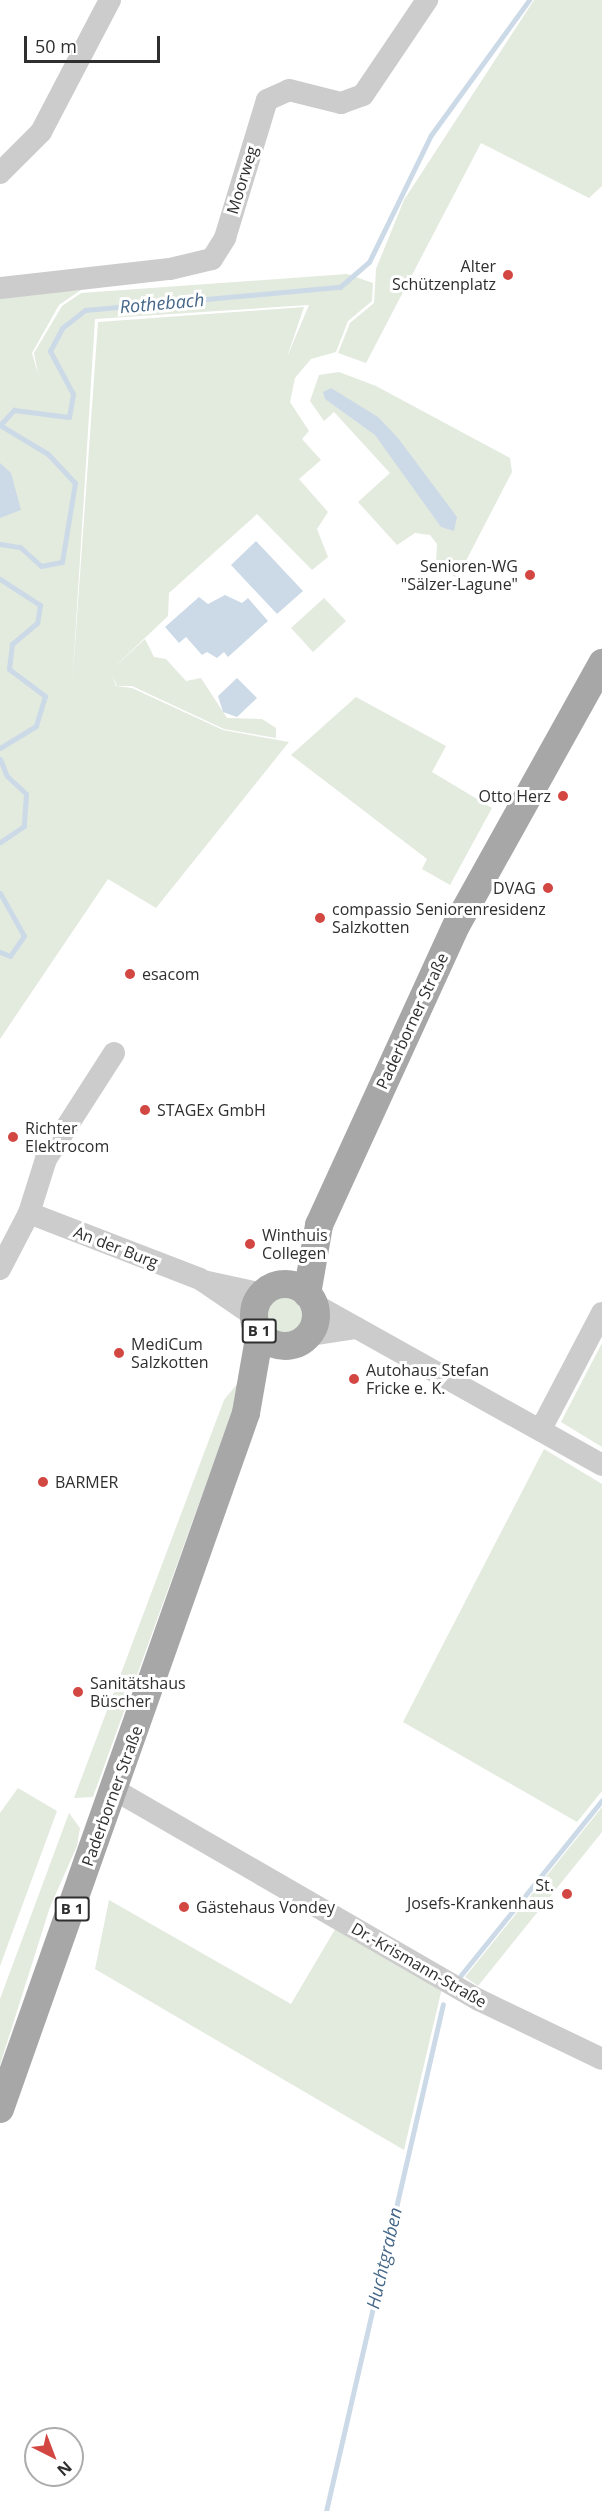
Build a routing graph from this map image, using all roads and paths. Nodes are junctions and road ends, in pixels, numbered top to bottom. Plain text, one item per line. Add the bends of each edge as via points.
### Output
1 (110, 0) edge
2 (427, 0) edge
3 (0, 173) edge
4 (0, 288) edge
5 (602, 663) edge
6 (114, 1053) dead end
7 (29, 1213) junction
8 (319, 1226) junction
9 (0, 1269) edge
10 (311, 1299) junction
11 (263, 1307) junction
12 (602, 1313) edge
13 (356, 1328) junction
14 (302, 1340) junction
15 (246, 1413) junction
16 (541, 1429) junction
17 (602, 1465) edge
18 (115, 1790) junction
19 (602, 2059) edge
20 (0, 2109) edge

1 - 3 street via 41,132
2 - 4 street, Moorweg via 363,95 341,104 289,90 267,100 225,238 212,259 170,269
5 - 8 main road, Paderborner Straße / B 1 via 457,924
6 - 7 street via 46,1159
7 - 9 street
7 - 11 street, An der Burg
8 - 10 main road, Paderborner Straße / B 1
8 - 11 main road, Paderborner Straße / B 1
10 - 11 main road via 292,1285
10 - 13 street
10 - 14 main road, Paderborner Straße / B 1
11 - 14 main road, B 1 via 276,1344
11 - 15 main road, Paderborner Straße / B 1
12 - 16 street
13 - 14 street
13 - 16 street
14 - 15 main road, Paderborner Straße / B 1
15 - 18 main road, Paderborner Straße / B 1
16 - 17 street
18 - 19 street, Dr.-Krismann-Straße via 479,2000
18 - 20 main road, Paderborner Straße / B 1

